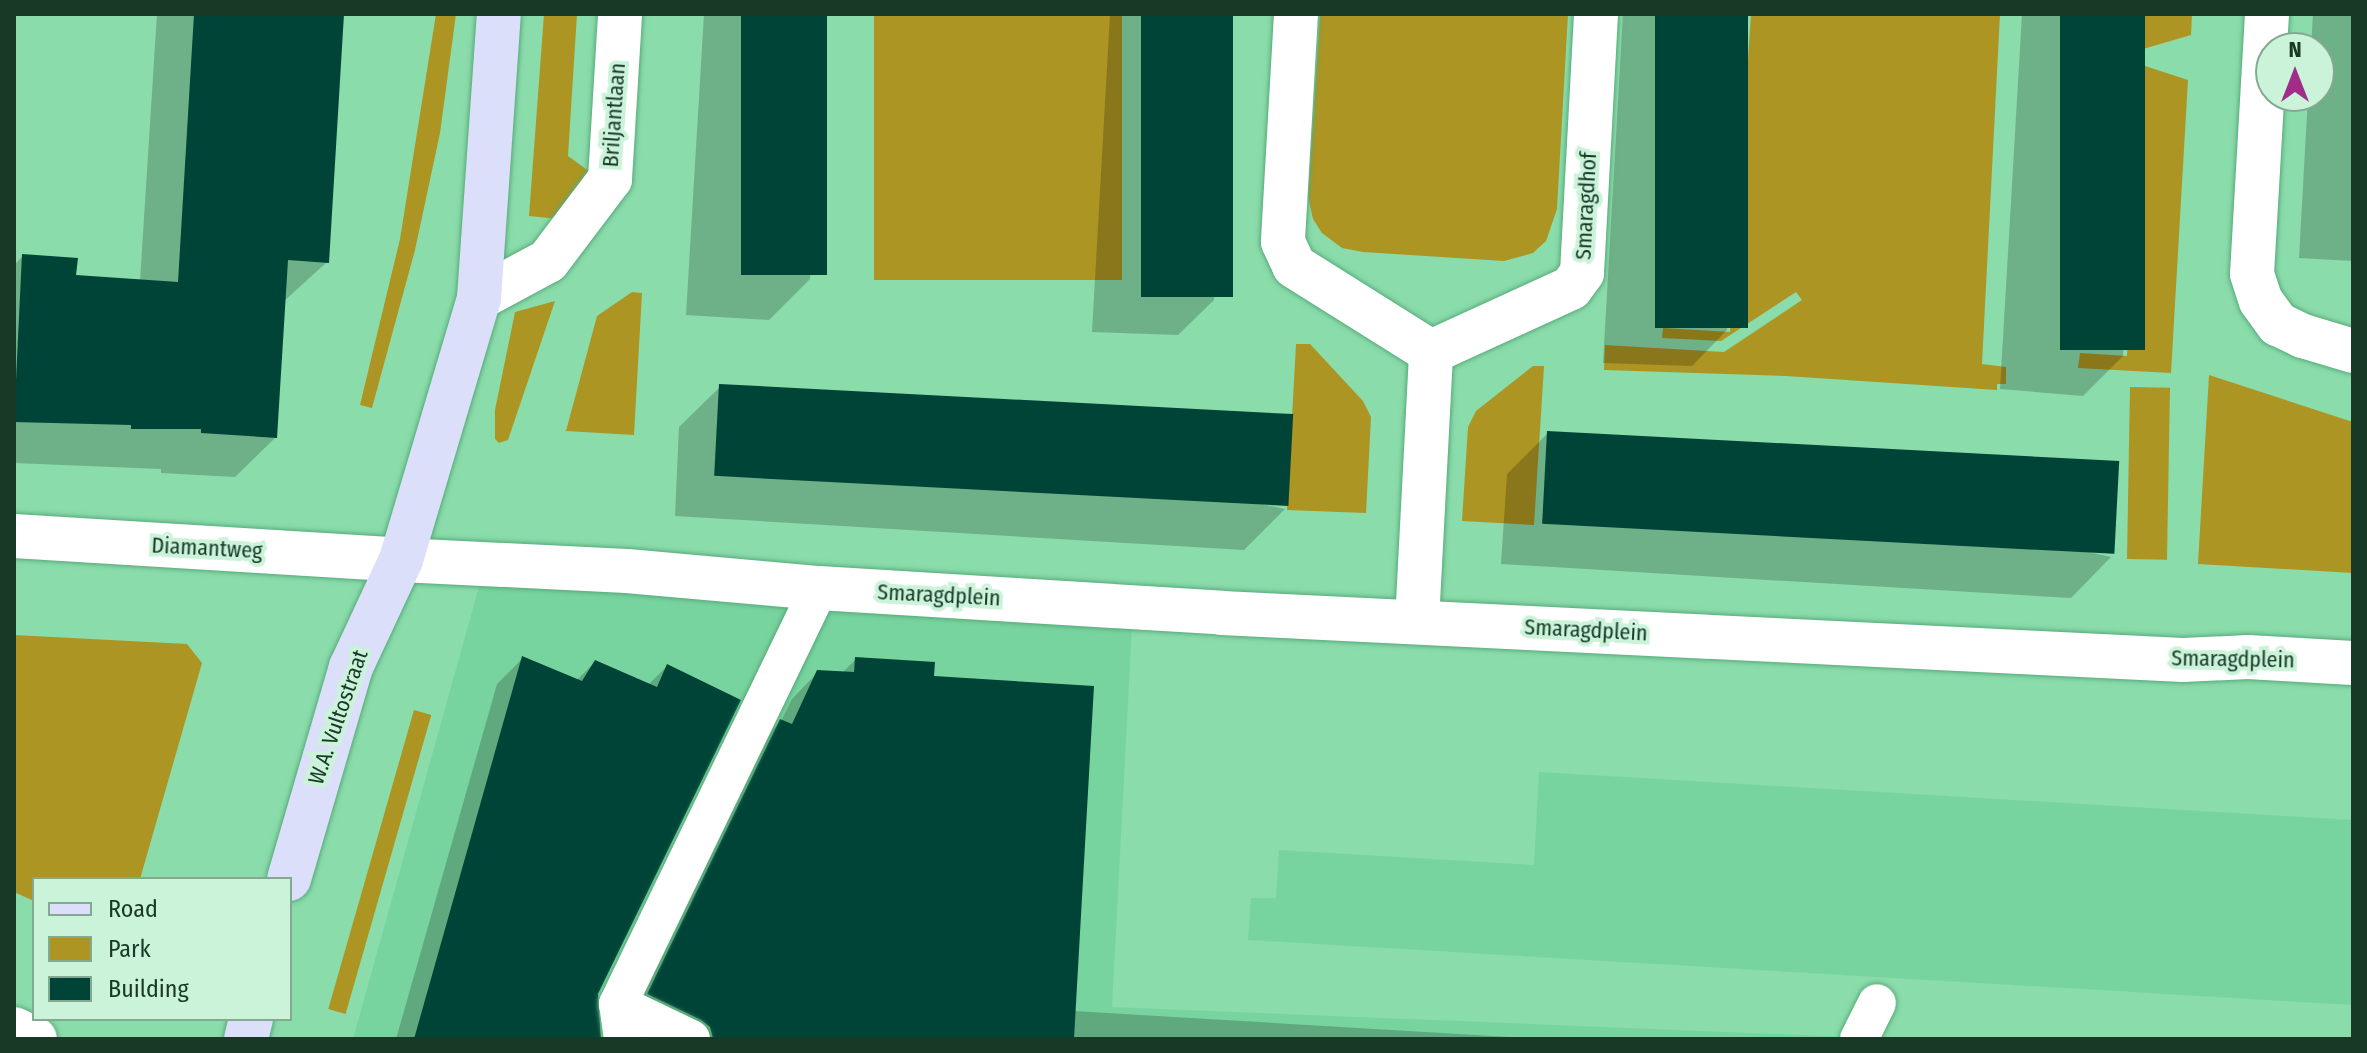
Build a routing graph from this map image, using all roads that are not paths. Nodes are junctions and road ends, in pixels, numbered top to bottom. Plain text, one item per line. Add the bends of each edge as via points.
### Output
1 (499, 14) edge
2 (620, 14) edge
3 (1296, 14) edge
4 (1596, 14) edge
5 (2267, 14) edge
6 (479, 298) junction
7 (2353, 351) edge
8 (1431, 352) junction
9 (14, 536) edge
10 (401, 560) junction
11 (819, 588) junction
12 (1417, 622) junction
13 (2353, 663) edge
14 (290, 877) edge
15 (1877, 1003) dead end
16 (621, 1022) edge
17 (14, 1029) edge
18 (35, 1039) edge
19 (691, 1039) edge
20 (1859, 1039) edge

1 - 6 main road
2 - 6 street, Briljantlaan via 610,179 548,261
3 - 8 street via 1283,242 1294,266
4 - 8 street, Smaragdhof via 1582,273 1571,288
5 - 7 street via 2252,274 2261,301 2278,324
6 - 10 main road
8 - 12 street
9 - 10 street, Diamantweg
10 - 11 street, Smaragdplein via 658,573
10 - 14 main road, W.A. Vultostraat via 351,667
11 - 12 street, Smaragdplein
11 - 16 street
12 - 13 street, Smaragdplein via 2183,660 2248,657
15 - 20 street
16 - 19 street
17 - 18 street

